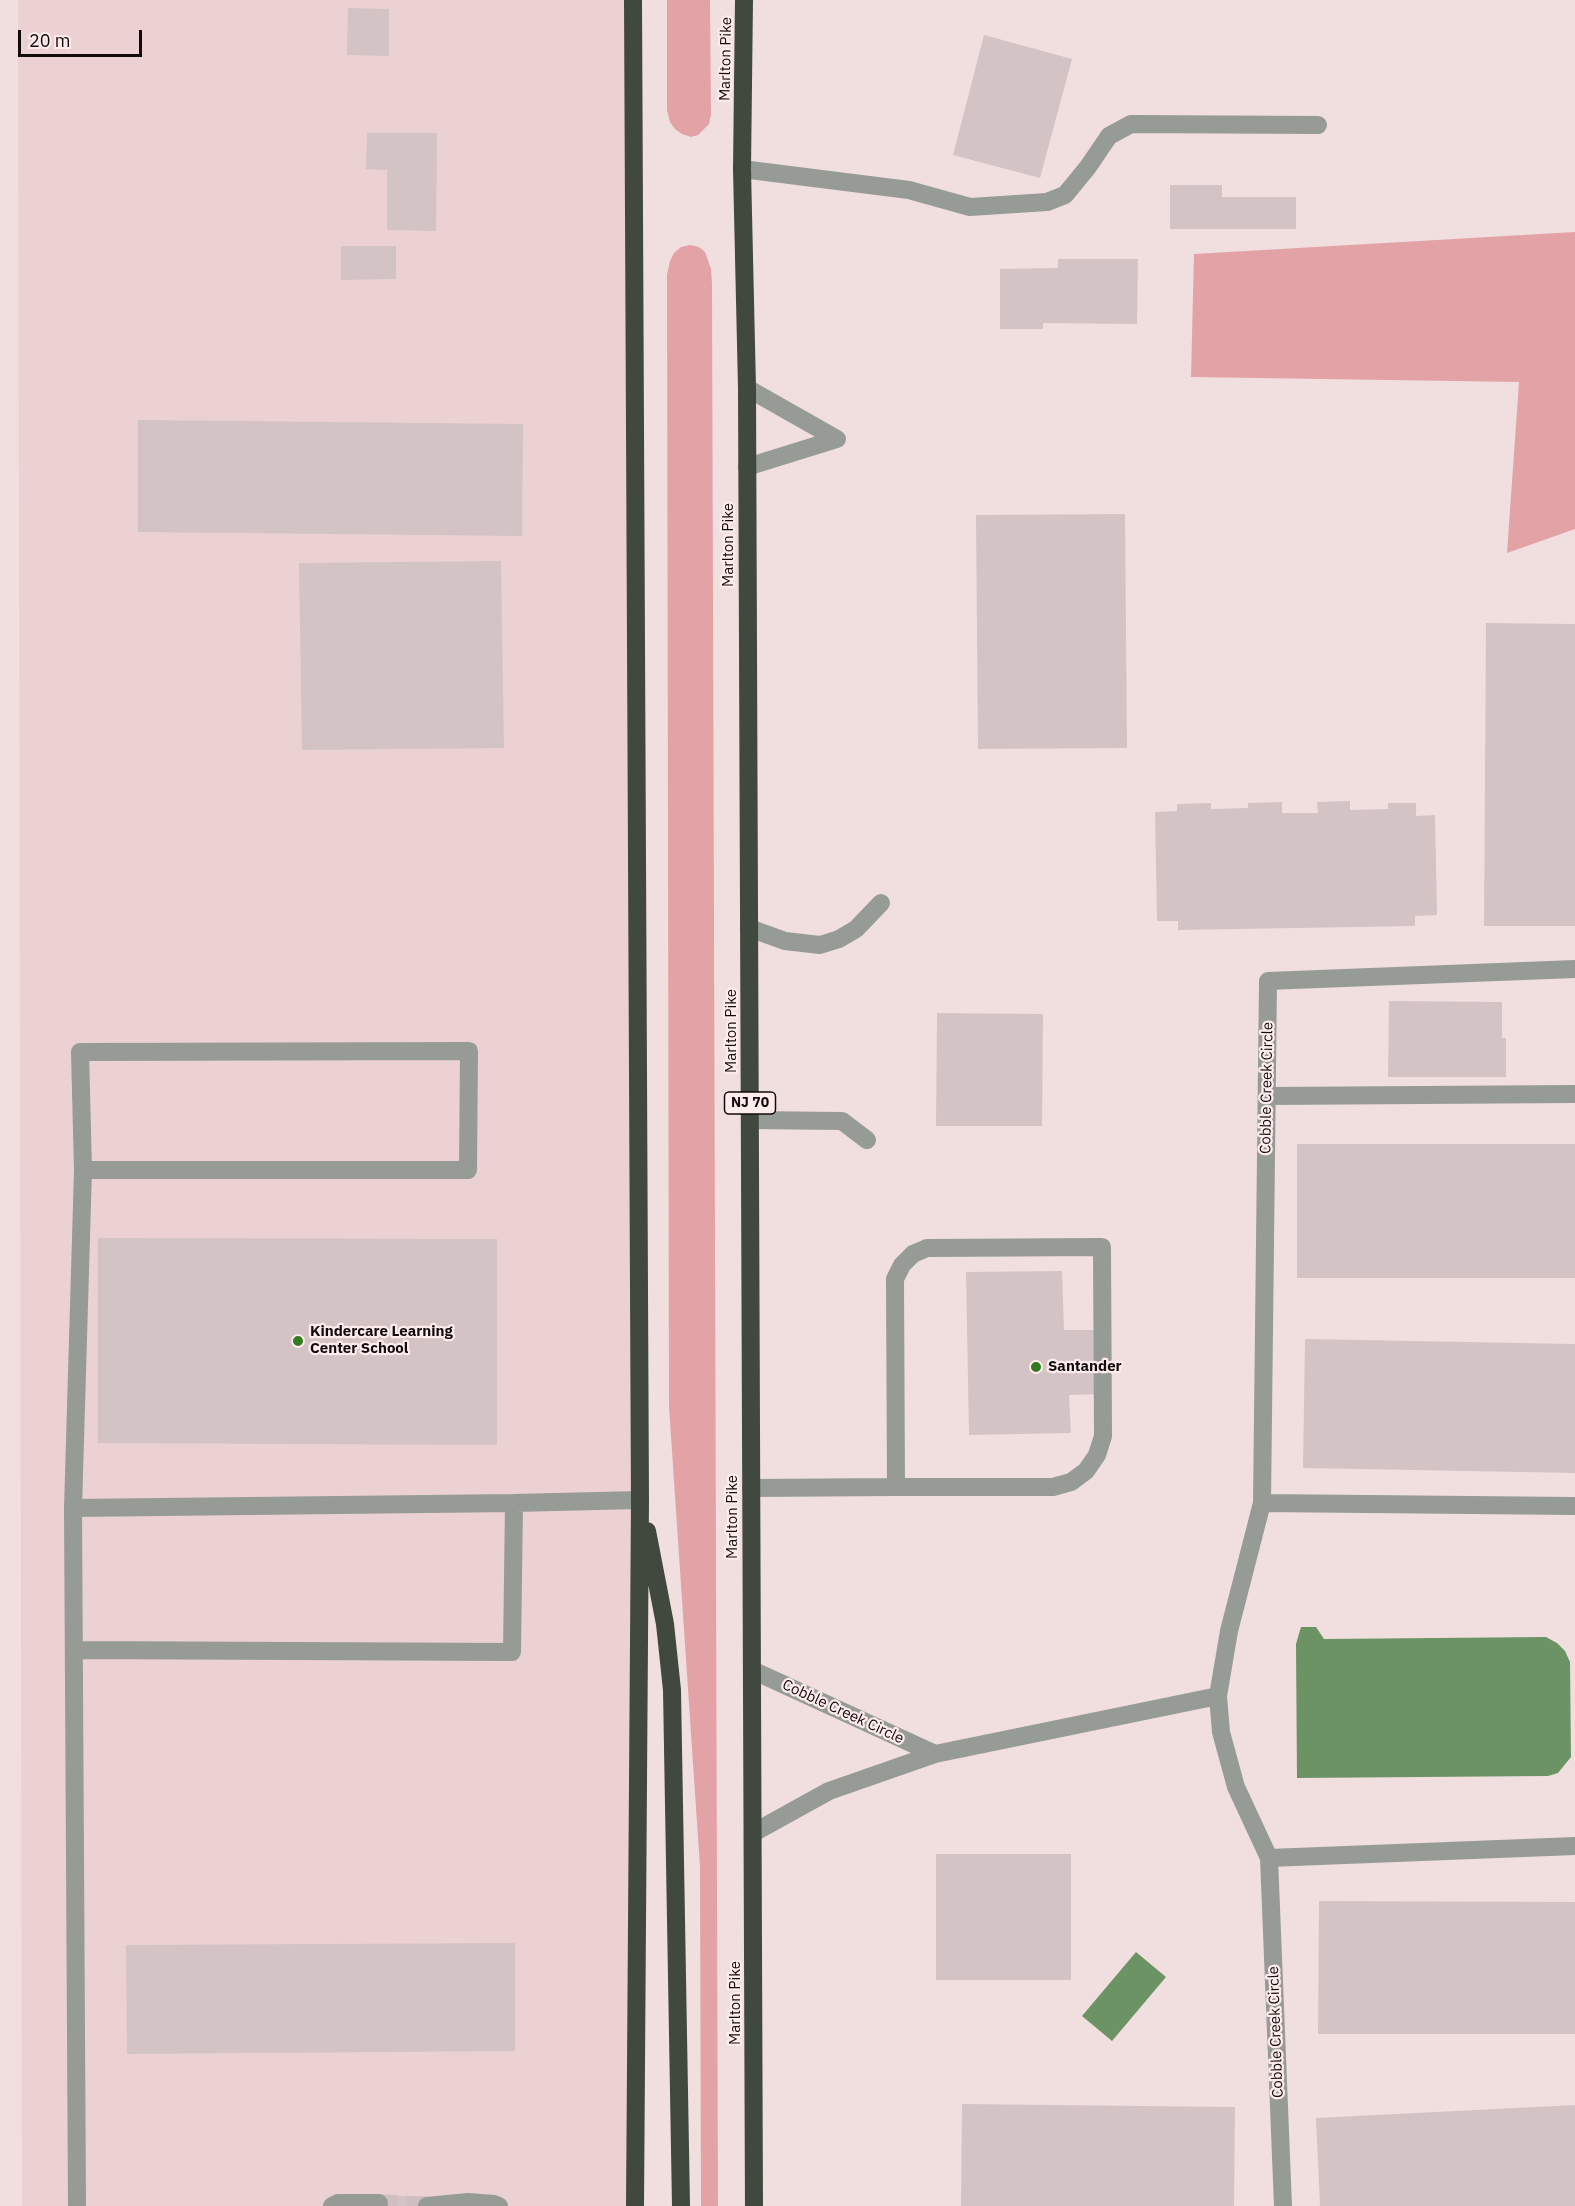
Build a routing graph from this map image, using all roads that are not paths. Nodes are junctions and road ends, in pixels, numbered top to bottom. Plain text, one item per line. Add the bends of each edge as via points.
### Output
1 (633, 0) edge
2 (744, 0) edge
3 (1318, 125) dead end
4 (742, 169) junction
5 (747, 388) junction
6 (747, 467) junction
7 (881, 903) dead end
8 (749, 928) junction
9 (1575, 969) edge
10 (1575, 1094) edge
11 (1267, 1096) junction
12 (750, 1120) junction
13 (867, 1140) dead end
14 (83, 1170) junction
15 (896, 1487) junction
16 (751, 1488) junction
17 (640, 1500) junction
18 (514, 1503) junction
19 (1262, 1503) junction
20 (1575, 1506) edge
21 (72, 1508) junction
22 (75, 1650) junction
23 (752, 1670) junction
24 (1218, 1696) junction
25 (934, 1754) junction
26 (753, 1833) junction
27 (1575, 1846) edge
28 (1269, 1858) junction
29 (379, 2203) dead end
30 (77, 2206) edge
31 (332, 2206) edge
32 (427, 2206) edge
33 (499, 2206) edge
34 (634, 2206) edge
35 (681, 2206) edge
36 (754, 2206) edge
37 (1283, 2206) edge

1 - 17 highway
2 - 4 highway, Marlton Pike / NJ 70
3 - 4 street via 1131,124 1109,136 1065,195 1047,202 970,207 909,189
4 - 5 highway, Marlton Pike / NJ 70
5 - 6 highway, Marlton Pike / NJ 70
5 - 6 street via 837,439
6 - 8 highway, Marlton Pike / NJ 70
7 - 8 street via 856,929 820,945 784,942
8 - 12 highway, Marlton Pike / NJ 70
9 - 11 street, Cobble Creek Circle via 1268,981
10 - 11 street
11 - 19 street, Cobble Creek Circle
12 - 13 street via 842,1121
12 - 16 highway, Marlton Pike / NJ 70
14 - 14 street via 80,1052 469,1051 468,1170
14 - 21 street
15 - 15 street via 895,1279 902,1265 927,1248 1102,1247 1103,1436 1097,1455 1086,1470 1071,1482 1053,1487
15 - 16 street
16 - 23 highway, Marlton Pike / NJ 70
17 - 18 street
17 - 34 highway
17 - 35 highway via 665,1624 672,1690
18 - 21 street
18 - 22 street via 512,1652
19 - 20 street
19 - 24 street, Cobble Creek Circle via 1229,1631
21 - 22 street
22 - 30 street
23 - 25 street, Cobble Creek Circle
23 - 26 highway, Marlton Pike / NJ 70
24 - 25 street, Cobble Creek Circle
24 - 28 street, Cobble Creek Circle via 1221,1732 1236,1787
25 - 26 street, Cobble Creek Circle via 829,1791
26 - 36 highway, Marlton Pike / NJ 70
27 - 28 street
28 - 37 street, Cobble Creek Circle
29 - 31 street
32 - 33 street via 468,2202

